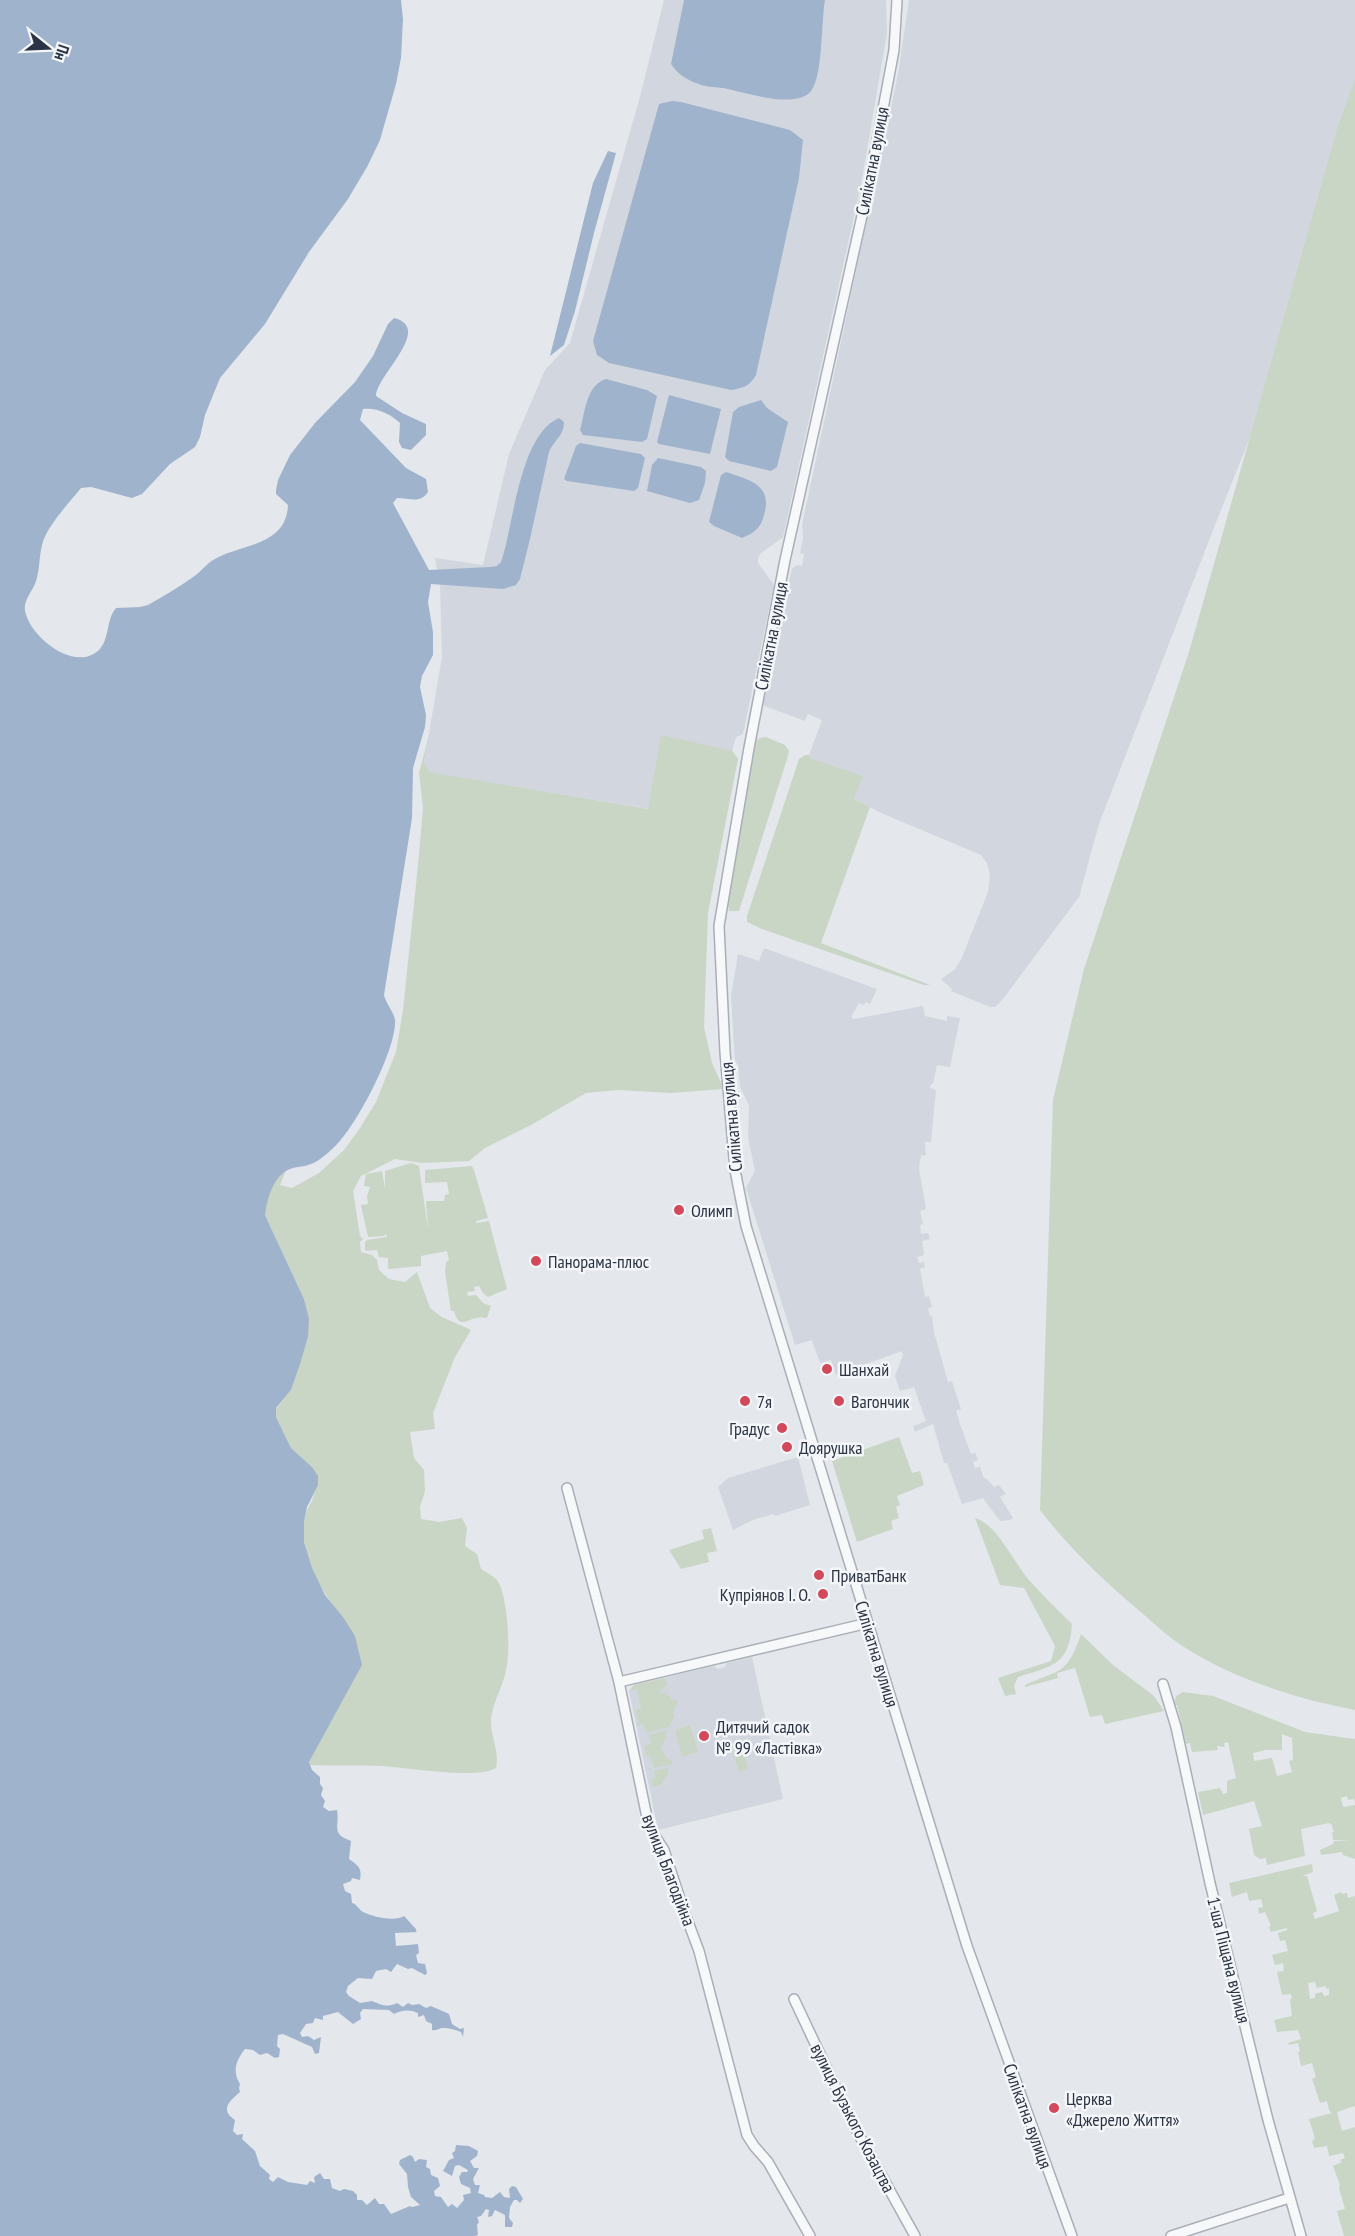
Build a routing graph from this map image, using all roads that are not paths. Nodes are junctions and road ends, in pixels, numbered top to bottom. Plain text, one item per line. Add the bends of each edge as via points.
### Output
1 (897, 0) edge
2 (567, 1488) dead end
3 (868, 1623) junction
4 (619, 1682) junction
5 (1163, 1684) dead end
6 (794, 1999) dead end
7 (1288, 2198) junction
8 (810, 2236) edge
9 (915, 2236) edge
10 (1072, 2236) edge
11 (1171, 2236) edge
12 (1300, 2236) edge

1 - 3 street, Силікатна вулиця via 894,50 868,189 785,560 719,926 735,1170 746,1226
2 - 4 street, вулиця Благодійна
3 - 4 street
3 - 10 street, Силікатна вулиця via 967,1946
4 - 8 street, вулиця Благодійна via 649,1827 664,1850 699,1951 747,2134 768,2162
5 - 7 street, 1-ша Піщана вулиця
6 - 9 street, вулиця Бузького Козацтва via 853,2124
7 - 11 street
7 - 12 street, 1-ша Піщана вулиця

